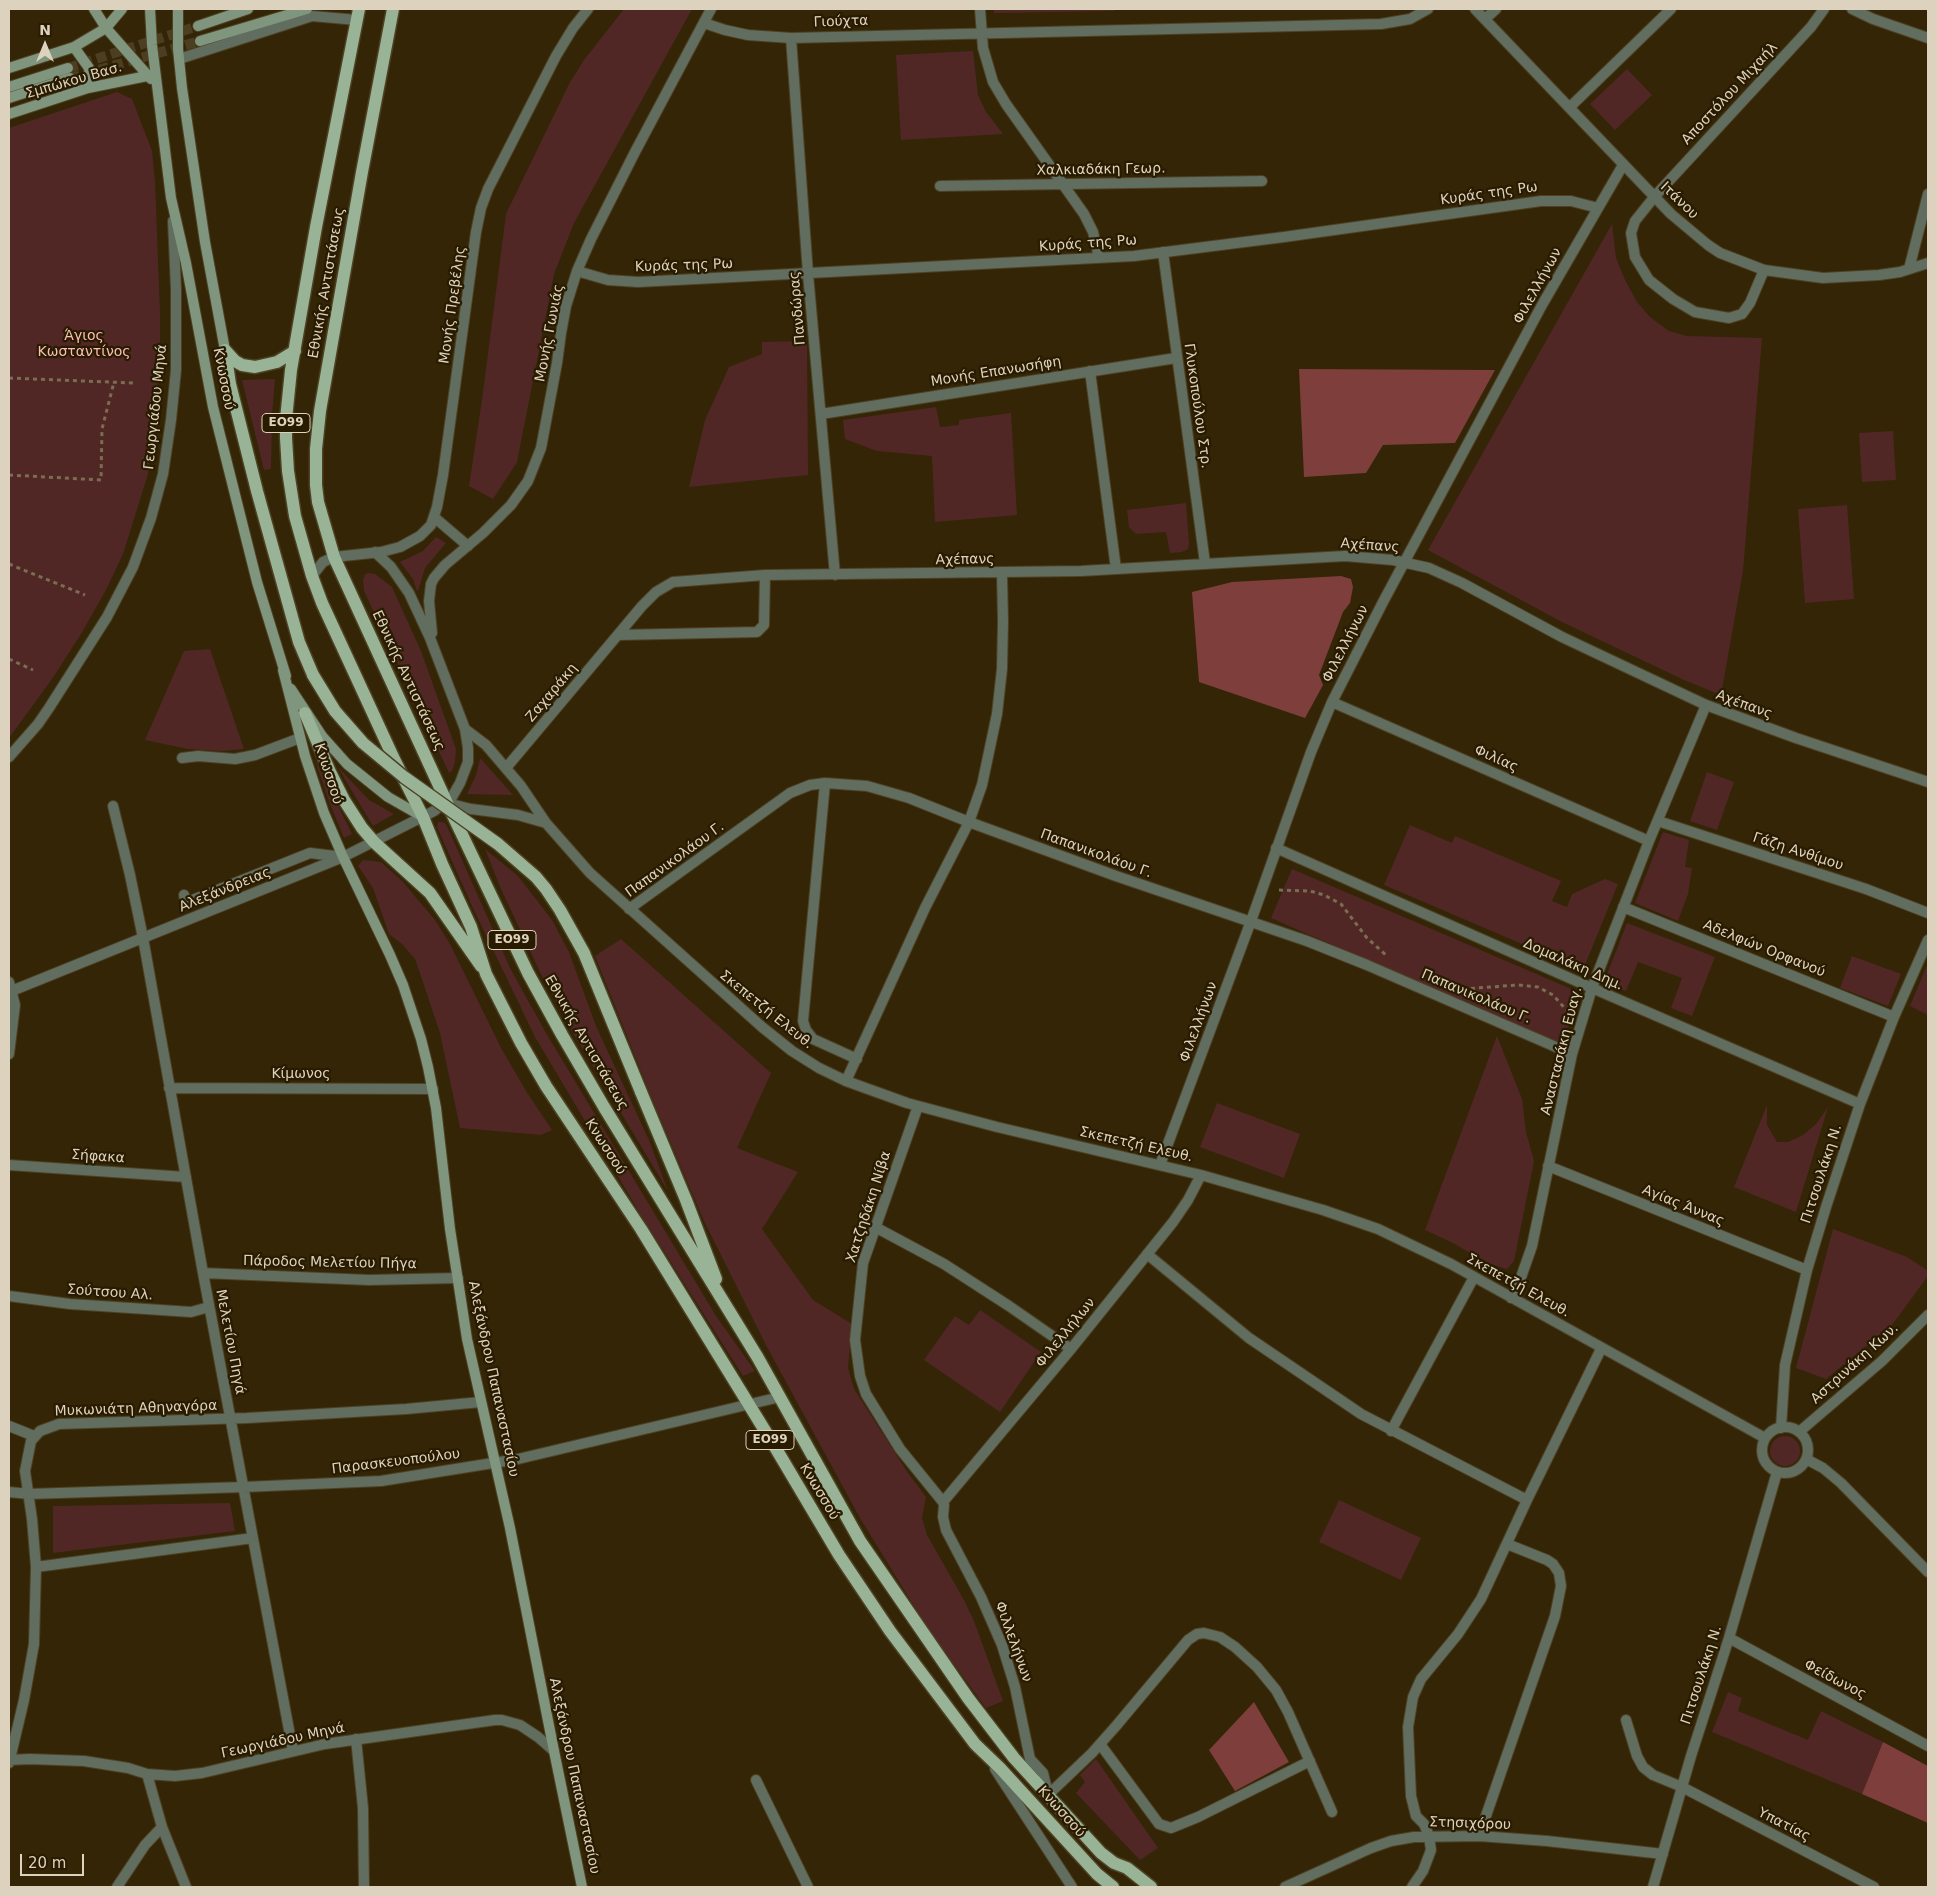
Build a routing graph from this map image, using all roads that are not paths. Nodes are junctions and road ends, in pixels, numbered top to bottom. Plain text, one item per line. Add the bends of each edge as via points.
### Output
1 (94, 9) edge
2 (122, 9) edge
3 (150, 9) edge
4 (178, 9) edge
5 (248, 9) edge
6 (307, 9) edge
7 (393, 9) edge
8 (588, 9) edge
9 (711, 9) edge
10 (980, 9) edge
11 (1428, 9) edge
12 (1475, 9) edge
13 (1496, 9) edge
14 (1670, 9) edge
15 (1824, 9) edge
16 (1852, 9) edge
17 (358, 14) edge
18 (1485, 19) junction
19 (704, 22) junction
20 (198, 26) tunnel mouth
21 (106, 28) junction
22 (981, 32) junction
23 (791, 38) junction
24 (1928, 38) edge
25 (200, 41) tunnel mouth
26 (74, 47) junction
27 (179, 59) junction
28 (9, 68) edge
29 (147, 76) junction
30 (9, 87) edge
31 (88, 88) junction
32 (158, 88) junction
33 (9, 98) edge
34 (1570, 107) junction
35 (9, 114) edge
36 (1623, 165) junction
37 (1262, 181) dead end
38 (1065, 185) junction
39 (940, 186) dead end
40 (1928, 194) edge
41 (1655, 196) junction
42 (171, 198) junction
43 (1598, 208) junction
44 (1162, 252) junction
45 (1099, 258) junction
46 (1928, 263) edge
47 (1909, 269) junction
48 (577, 270) junction
49 (1764, 270) junction
50 (808, 274) junction
51 (225, 350) junction
52 (294, 351) junction
53 (1176, 358) junction
54 (1090, 371) junction
55 (821, 414) junction
56 (434, 517) junction
57 (468, 546) junction
58 (375, 552) junction
59 (334, 557) junction
60 (1404, 562) junction
61 (1205, 563) junction
62 (1116, 569) junction
63 (1002, 573) junction
64 (765, 575) junction
65 (835, 575) junction
66 (312, 576) junction
67 (618, 635) junction
68 (435, 651) junction
69 (283, 670) junction
70 (1332, 702) junction
71 (1706, 705) junction
72 (305, 713) junction
73 (465, 729) junction
74 (300, 738) junction
75 (9, 757) edge
76 (182, 758) dead end
77 (506, 768) junction
78 (1928, 782) edge
79 (825, 783) junction
80 (447, 802) junction
81 (113, 806) dead end
82 (423, 817) junction
83 (1658, 821) junction
84 (969, 822) junction
85 (546, 823) junction
86 (1649, 841) junction
87 (374, 842) junction
88 (1276, 848) junction
89 (343, 857) junction
90 (184, 895) dead end
91 (1623, 907) junction
92 (629, 909) junction
93 (1928, 913) edge
94 (1251, 921) junction
95 (143, 938) junction
96 (1928, 940) edge
97 (486, 974) junction
98 (1592, 988) junction
99 (10, 989) edge
100 (1894, 1017) junction
101 (9, 1054) edge
102 (1572, 1054) junction
103 (857, 1059) junction
104 (846, 1081) junction
105 (169, 1088) junction
106 (433, 1089) junction
107 (1860, 1104) junction
108 (918, 1106) junction
109 (9, 1165) edge
110 (1160, 1165) junction
111 (1548, 1166) junction
112 (1201, 1175) junction
113 (186, 1177) junction
114 (875, 1227) junction
115 (1147, 1254) junction
116 (1807, 1270) junction
117 (203, 1274) junction
118 (1474, 1277) junction
119 (458, 1278) junction
120 (9, 1296) edge
121 (1511, 1298) junction
122 (725, 1305) junction
123 (209, 1307) junction
124 (1928, 1316) edge
125 (1601, 1349) junction
126 (1071, 1350) junction
127 (780, 1398) junction
128 (481, 1402) junction
129 (749, 1406) junction
130 (230, 1419) junction
131 (9, 1426) edge
132 (1781, 1428) junction
133 (1391, 1431) junction
134 (1799, 1432) junction
135 (34, 1436) junction
136 (1765, 1438) junction
137 (1806, 1459) junction
138 (495, 1462) junction
139 (1777, 1472) junction
140 (244, 1487) junction
141 (9, 1492) edge
142 (29, 1494) junction
143 (1527, 1500) junction
144 (943, 1502) junction
145 (252, 1538) junction
146 (1507, 1544) junction
147 (36, 1567) junction
148 (1928, 1572) edge
149 (1729, 1638) junction
150 (1626, 1720) dead end
151 (356, 1739) junction
152 (1100, 1744) junction
153 (1928, 1746) edge
154 (293, 1751) junction
155 (554, 1751) junction
156 (987, 1757) junction
157 (9, 1761) edge
158 (1310, 1761) junction
159 (147, 1774) junction
160 (756, 1780) dead end
161 (1682, 1787) junction
162 (1048, 1795) junction
163 (1332, 1812) dead end
164 (162, 1827) junction
165 (1429, 1836) junction
166 (1479, 1836) junction
167 (1663, 1854) junction
168 (117, 1887) edge
169 (186, 1887) edge
170 (364, 1887) edge
171 (582, 1887) edge
172 (808, 1887) edge
173 (1072, 1887) edge
174 (1113, 1887) edge
175 (1151, 1887) edge
176 (1285, 1887) edge
177 (1412, 1887) edge
178 (1653, 1887) edge
179 (1874, 1887) edge

1 - 21 main road
2 - 21 main road
3 - 32 main road, Κνωσσού
4 - 27 main road, Κνωσσού
5 - 20 main road
6 - 25 main road
7 - 59 main road, Εθνικής Αντιστάσεως / ΕΟ99 via 316,449 318,502
8 - 56 street, Μονής Πρεβέλης via 556,56 488,188 481,208
9 - 19 street, Μονής Γωνιάς
10 - 22 street
11 - 22 street, Γιούχτα via 1410,19 1381,24
12 - 18 street, Ιτάνου
13 - 18 street
14 - 34 street
15 - 41 street, Αποστόλου Μιχαήλ
16 - 24 street
17 - 27 street via 312,16
17 - 52 main road, Εθνικής Αντιστάσεως / ΕΟ99
18 - 34 street, Ιτάνου
19 - 23 street, Γιούχτα via 725,30
19 - 48 street, Μονής Γωνιάς
21 - 26 main road
21 - 29 main road
22 - 23 street, Γιούχτα
22 - 38 street via 987,64 998,92
23 - 50 street, Πανδώρας
26 - 28 main road
26 - 31 main road via 89,68
27 - 51 main road, Κνωσσού via 190,147
29 - 31 main road, Σμπώκου Βασ.
29 - 32 main road
30 - 33 main road, Σμπώκου Βασ. via 69,73
31 - 35 main road, Σμπώκου Βασ.
32 - 42 main road, Κνωσσού
34 - 36 street, Ιτάνου
36 - 41 street, Ιτάνου
36 - 43 street, Φιλελλήνων
37 - 38 street, Χαλκιαδάκη Γεωρ.
38 - 39 street, Χαλκιαδάκη Γεωρ.
38 - 45 street via 1088,222
40 - 47 street
41 - 49 street, Ιτάνου via 1708,245
41 - 49 street, Αποστόλου Μιχαήλ via 1635,221 1631,233 1635,257 1649,280 1673,299 1695,312 1729,318 1742,314
42 - 69 main road, Κνωσσού via 220,440
42 - 75 street, Γεωργιάδου Μηνά via 176,370 164,466 151,518 133,567 107,617 38,724
43 - 44 street, Κυράς της Ρω via 1571,201 1542,201
43 - 60 street, Φιλελλήνων
44 - 45 street, Κυράς της Ρω
44 - 53 street, Γλυκοπούλου Στρ.
45 - 50 street, Κυράς της Ρω
46 - 47 street, Ιτάνου
47 - 49 street, Ιτάνου via 1878,276 1836,278
48 - 50 street, Κυράς της Ρω via 608,280 638,282
48 - 57 street, Μονής Γωνιάς via 566,306 541,448 531,474 511,506
50 - 55 street, Πανδώρας
51 - 52 main road via 242,365 255,367 277,362
51 - 122 main road, bridge via 230,384 257,491 299,642 322,691 342,720 374,754 498,844 543,886 560,910 584,953 686,1200
52 - 66 main road, Εθνικής Αντιστάσεως / ΕΟ99 via 286,418 286,453 295,516
53 - 54 street, Μονής Επανωσήφη
53 - 61 street, Γλυκοπούλου Στρ.
54 - 55 street, Μονής Επανωσήφη
54 - 62 street
55 - 65 street, Πανδώρας
56 - 57 street
56 - 58 street, Μονής Πρεβέλης via 426,532 414,540 391,550
57 - 68 street, Μονής Γωνιάς via 445,565 431,584 428,606
58 - 59 street, Μονής Πρεβέλης
58 - 68 street via 391,567 409,593
59 - 66 street via 323,562
59 - 80 main road, Εθνικής Αντιστάσεως / ΕΟ99
60 - 61 street, Αχέπανς via 1345,556
60 - 70 street, Φιλελλήνων
60 - 71 street, Αχέπανς via 1443,574
61 - 62 street, Αχέπανς
62 - 63 street, Αχέπανς
63 - 65 street, Αχέπανς
63 - 84 street via 1002,661 997,714 982,785
64 - 65 street, Αχέπανς
64 - 67 street, Αχέπανς via 673,582 656,592
64 - 67 street via 764,624 757,632
66 - 82 main road, Εθνικής Αντιστάσεως / ΕΟ99 via 335,633
67 - 77 street, Ζαχαράκη
68 - 73 street
69 - 72 main road, Κνωσσού
69 - 74 main road, Κνωσσού
70 - 86 street, Φιλίας
70 - 88 street, Φιλελλήνων
71 - 78 street, Αχέπανς
71 - 83 street, Αναστασάκη Ευαγ.
72 - 82 main road, Κνωσσού via 327,742 361,777
72 - 87 main road via 344,800
73 - 77 street, Σκεπετζή Ελευθ. via 486,745
73 - 80 street via 468,762 460,784
74 - 76 street via 235,759
74 - 89 main road, Κνωσσού
77 - 85 street, Σκεπετζή Ελευθ.
79 - 84 street, Παπανικολάου Γ. via 884,790
79 - 92 street, Παπανικολάου Γ. via 790,793
79 - 103 street via 804,1020 813,1039
80 - 82 street, Αλεξάνδρειας
80 - 85 street
80 - 122 main road, Εθνικής Αντιστάσεως / ΕΟ99 via 528,973 562,1035
81 - 95 street, Μελετίου Πηγά
82 - 87 street, Αλεξάνδρειας
82 - 97 main road, Εθνικής Αντιστάσεως / ΕΟ99 via 471,927
83 - 86 street, Αναστασάκη Ευαγ.
83 - 93 street, Γάζη Ανθίμου
84 - 94 street, Παπανικολάου Γ.
84 - 103 street via 925,908
85 - 92 street, Σκεπετζή Ελευθ. via 590,873
86 - 91 street, Αναστασάκη Ευαγ.
87 - 89 street, Αλεξάνδρειας
87 - 97 main road via 430,893
88 - 94 street, Φιλελλήνων
88 - 98 street, Δομαλάκη Δημ.
89 - 90 street via 310,853 190,902
89 - 95 street, Αλεξάνδρειας
89 - 106 main road, Αλεξάνδρου Παπαναστασίου via 403,985 421,1038
91 - 98 street, Αναστασάκη Ευαγ.
91 - 100 street, Αδελφών Ορφανού
92 - 104 street, Σκεπετζή Ελευθ. via 777,1040 805,1060
94 - 102 street, Παπανικολάου Γ. via 1368,965
94 - 110 street, Φιλελλήνων
95 - 99 street, Αλεξάνδρειας
95 - 105 street, Μελετίου Πηγά
96 - 100 street, Πιτσουλάκη Ν.
97 - 129 main road, Κνωσσού / ΕΟ99 via 546,1086 641,1229
98 - 102 street, Αναστασάκη Ευαγ.
98 - 107 street, Δομαλάκη Δημ.
99 - 101 street via 14,1010
100 - 107 street, Πιτσουλάκη Ν.
102 - 111 street, Αναστασάκη Ευαγ.
103 - 104 street
104 - 108 street, Σκεπετζή Ελευθ.
105 - 106 street, Κίμωνος
105 - 113 street, Μελετίου Πηγά
106 - 119 main road, Αλεξάνδρου Παπαναστασίου
107 - 116 street, Πιτσουλάκη Ν.
108 - 110 street, Σκεπετζή Ελευθ.
108 - 114 street, Χατζηδάκη Νίβα
109 - 113 street, Σήφακα
110 - 112 street, Σκεπετζή Ελευθ.
111 - 116 street, Αγίας Άννας
111 - 121 street, Αναστασάκη Ευαγ. via 1532,1246
112 - 115 street, Φιλελλήλων via 1173,1222
112 - 118 street, Σκεπετζή Ελευθ. via 1372,1226
113 - 117 street, Μελετίου Πηγά
114 - 126 street via 944,1264
114 - 144 street, Χατζηδάκη Νίβα via 863,1262 856,1323 860,1376 869,1398 900,1449
115 - 126 street, Φιλελλήλων
115 - 133 street via 1249,1338
116 - 132 street, Πιτσουλάκη Ν. via 1785,1365
117 - 119 street, Πάροδος Μελετίου Πήγα via 369,1280
117 - 123 street, Μελετίου Πηγά
118 - 121 street, Σκεπετζή Ελευθ.
118 - 133 street
119 - 128 main road, Αλεξάνδρου Παπαναστασίου
120 - 123 street, Σούτσου Αλ. via 70,1304 190,1312
121 - 125 street, Σκεπετζή Ελευθ.
122 - 127 main road, Κνωσσού / ΕΟ99
123 - 130 street, Μελετίου Πηγά
124 - 134 street, Αστρινάκη Κων. via 1882,1361
125 - 136 street, Σκεπετζή Ελευθ.
125 - 143 street
126 - 144 street, Φιλελλήλων
127 - 129 street, Παρασκευοπούλου
127 - 162 main road, Κνωσσού / ΕΟ99 via 860,1541 968,1698 1014,1758
128 - 130 street, Μυκωνιάτη Αθηναγόρα via 406,1410
128 - 138 main road, Αλεξάνδρου Παπαναστασίου
129 - 138 street, Παρασκευοπούλου
129 - 156 main road, Κνωσσού / ΕΟ99 via 865,1595 965,1732
130 - 135 street, Μυκωνιάτη Αθηναγόρα via 59,1424
130 - 140 street, Μελετίου Πηγά
131 - 135 street
132 - 134 street
132 - 136 street
133 - 143 street
134 - 137 street via 1807,1445
135 - 142 street via 25,1471
136 - 139 street via 1763,1458 1768,1467
137 - 139 street via 1792,1472
137 - 148 street via 1841,1483
138 - 140 street, Παρασκευοπούλου via 381,1480
138 - 155 main road, Αλεξάνδρου Παπαναστασίου
139 - 149 street, Πιτσουλάκη Ν.
140 - 142 street, Παρασκευοπούλου
140 - 145 street, Μελετίου Πηγά
141 - 142 street, Παρασκευοπούλου
142 - 147 street
143 - 146 street
144 - 162 street, Φιλλελήνων via 946,1530 1002,1646 1015,1687 1030,1758 1043,1773
145 - 147 street
145 - 154 street, Μελετίου Πηγά
146 - 165 street via 1475,1610 1421,1679 1413,1697 1408,1727 1411,1796 1416,1816
146 - 166 street via 1553,1564 1559,1573 1561,1586 1555,1616
147 - 157 street via 34,1644
149 - 153 street, Φείδωνος
149 - 161 street, Πιτσουλάκη Ν.
150 - 161 street, Υπατίας via 1643,1767 1653,1775
151 - 154 street, Γεωργιάδου Μηνά
151 - 155 street, Γεωργιάδου Μηνά via 502,1720 520,1725
151 - 170 street
152 - 158 street via 1159,1824 1171,1828
152 - 158 street via 1188,1640 1204,1633 1225,1640 1262,1672 1280,1697
152 - 162 street
154 - 159 street, Γεωργιάδου Μηνά via 202,1773 175,1776
155 - 171 main road, Αλεξάνδρου Παπαναστασίου
156 - 173 street
156 - 174 main road, Κνωσσού / ΕΟ99
157 - 159 street, Γεωργιάδου Μηνά via 30,1758 84,1761
158 - 163 street
159 - 164 street
160 - 172 street
161 - 167 street, Πιτσουλάκη Ν.
161 - 179 street, Υπατίας
162 - 175 main road, Κνωσσού / ΕΟ99 via 1101,1853
164 - 168 street via 145,1845
164 - 169 street
165 - 166 street, Στησιχόρου
165 - 176 street, Στησιχόρου via 1402,1838 1378,1846
165 - 177 street via 1430,1858
166 - 167 street, Στησιχόρου
167 - 178 street, Πιτσουλάκη Ν.

